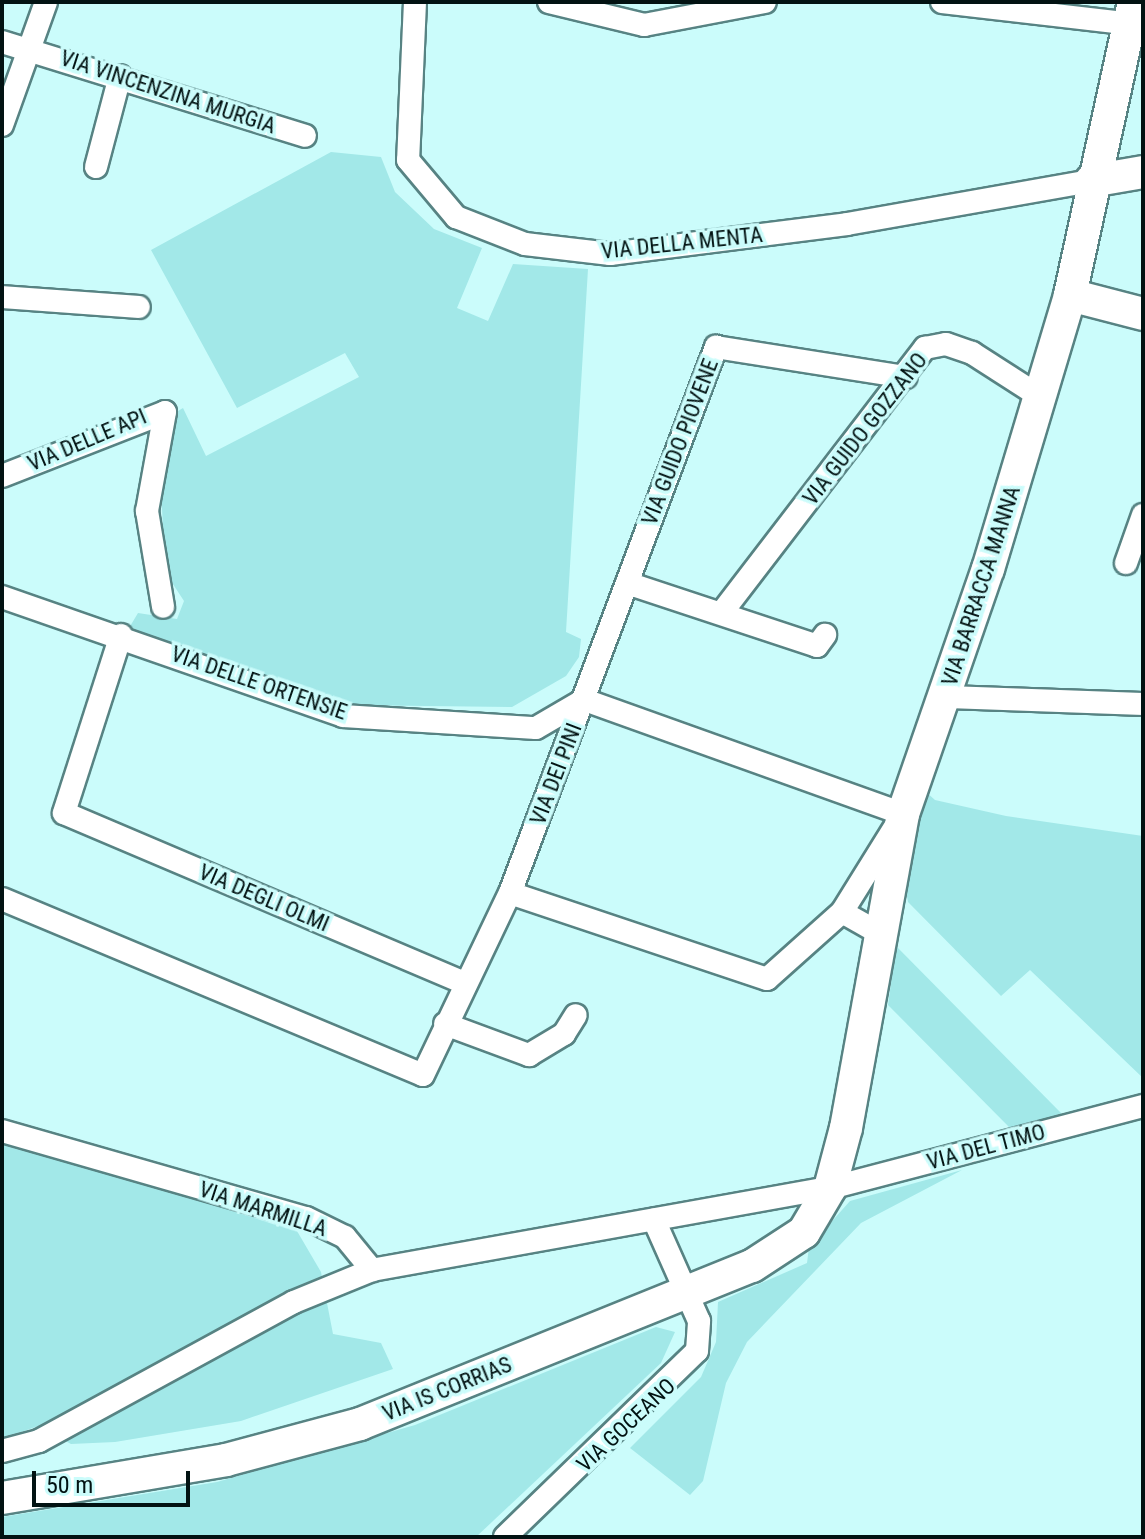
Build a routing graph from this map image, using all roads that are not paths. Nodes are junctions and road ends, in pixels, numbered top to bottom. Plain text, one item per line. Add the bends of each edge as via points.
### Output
1 (46, 2) edge
2 (415, 2) edge
3 (549, 2) edge
4 (765, 2) edge
5 (942, 2) edge
6 (1129, 13) edge
7 (2, 42) edge
8 (31, 47) junction
9 (120, 76) junction
10 (2, 125) edge
11 (305, 136) dead end
12 (96, 167) dead end
13 (1143, 172) edge
14 (1091, 181) junction
15 (1070, 295) junction
16 (2, 297) edge
17 (139, 307) dead end
18 (1143, 314) edge
19 (906, 377) junction
20 (1042, 398) junction
21 (2, 476) edge
22 (1143, 515) edge
23 (1126, 563) dead end
24 (627, 583) junction
25 (2, 597) edge
26 (163, 607) dead end
27 (723, 611) junction
28 (121, 635) junction
29 (825, 635) dead end
30 (945, 697) junction
31 (584, 700) junction
32 (1143, 704) edge
33 (903, 814) junction
34 (510, 893) junction
35 (2, 899) edge
36 (842, 912) junction
37 (881, 934) junction
38 (465, 983) junction
39 (576, 1015) dead end
40 (445, 1024) junction
41 (1143, 1106) edge
42 (2, 1131) edge
43 (832, 1180) junction
44 (654, 1220) junction
45 (372, 1270) junction
46 (685, 1294) junction
47 (2, 1451) edge
48 (2, 1498) edge
49 (505, 1537) edge

1 - 8 street
2 - 14 street, VIA DELLA MENTA via 408,160 456,217 525,244 610,254 847,224
3 - 4 street via 644,25
5 - 6 street
6 - 14 street, VIA BARRACCA MANNA
7 - 8 street, VIA VINCENZINA MURGIA
8 - 9 street, VIA VINCENZINA MURGIA
8 - 10 street
9 - 11 street, VIA VINCENZINA MURGIA
9 - 12 street
13 - 14 street, VIA DELLA MENTA
14 - 15 street, VIA BARRACCA MANNA
15 - 18 street
15 - 20 street, VIA BARRACCA MANNA
16 - 17 street
19 - 20 street, VIA GUIDO GOZZANO via 925,348 946,344
19 - 24 street, VIA GUIDO PIOVENE via 716,347
19 - 27 street, VIA GUIDO GOZZANO
20 - 30 street, VIA BARRACCA MANNA
21 - 26 street, VIA DELLE API via 165,412 147,511
22 - 23 street
24 - 27 street
24 - 31 street
25 - 28 street, VIA DELLE ORTENSIE
27 - 29 street via 817,646
28 - 31 street, VIA DELLE ORTENSIE via 343,716 536,728
28 - 38 street, VIA DEGLI OLMI via 64,813
30 - 32 street
30 - 33 street, VIA BARRACCA MANNA
31 - 33 street, VIA DEI PINI
31 - 34 street, VIA DEI PINI
33 - 36 street
33 - 37 street, VIA BARRACCA MANNA
34 - 36 street via 767,979
34 - 38 street, VIA DEI PINI
35 - 40 street via 423,1075
36 - 37 street
37 - 43 street, VIA BARRACCA MANNA
38 - 40 street, VIA DEI PINI
39 - 40 street via 564,1034 529,1055
41 - 43 street, VIA DEL TIMO
42 - 45 street, VIA MARMILLA via 306,1218 345,1237
43 - 44 street
43 - 46 street, VIA IS CORRIAS via 790,1245
44 - 45 street
44 - 46 street
45 - 47 street via 294,1302 39,1441
46 - 48 street, VIA IS CORRIAS via 296,1444
46 - 49 street, VIA GOCEANO via 700,1337 679,1376

